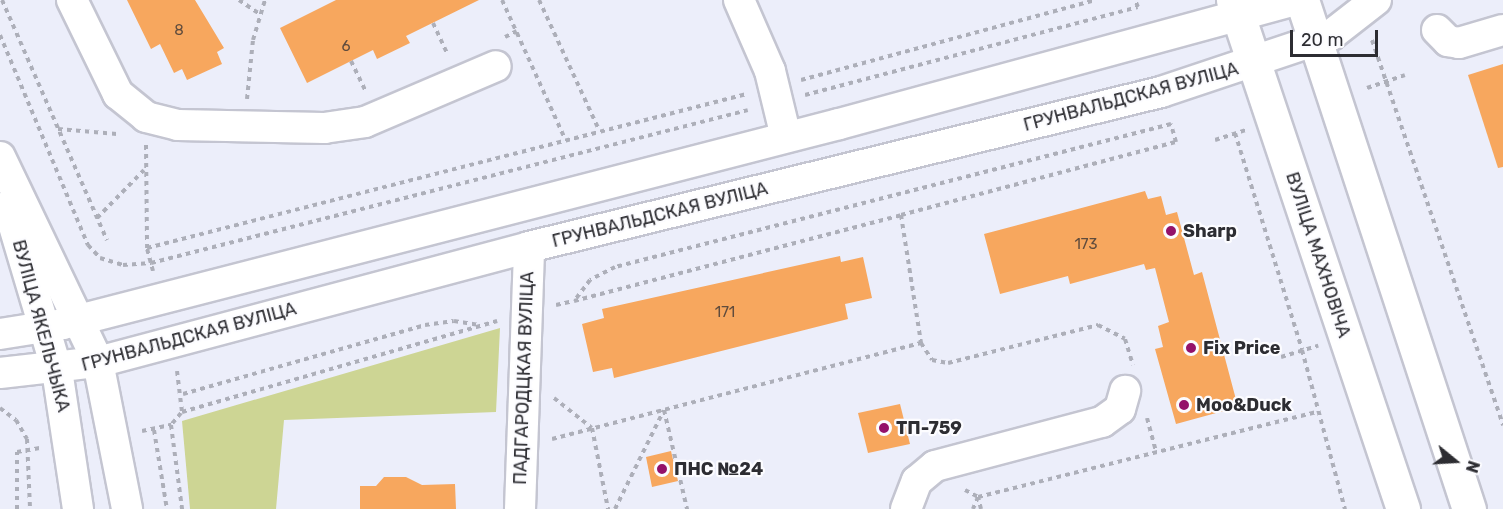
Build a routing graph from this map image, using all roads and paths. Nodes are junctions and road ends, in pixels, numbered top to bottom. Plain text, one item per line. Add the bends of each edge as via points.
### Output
1 (2, 0) edge
2 (72, 0) edge
3 (239, 0) edge
4 (265, 0) edge
5 (502, 0) edge
6 (539, 0) edge
7 (739, 0) edge
8 (1095, 0) edge
9 (1136, 0) edge
10 (1296, 0) edge
11 (1302, 0) edge
12 (1370, 7) edge
13 (1235, 8) edge
14 (260, 14) junction
15 (433, 23) dead end
16 (1437, 30) dead end
17 (1503, 30) edge
18 (517, 32) junction
19 (0, 35) edge
20 (1316, 41) junction
21 (497, 53) joint
22 (351, 61) dead end
23 (1254, 63) junction
24 (453, 64) dead end
25 (1405, 75) dead end
26 (1386, 82) junction
27 (1367, 88) dead end
28 (777, 95) junction
29 (371, 102) dead end
30 (156, 121) junction
31 (246, 128) junction
32 (1250, 128) dead end
33 (58, 129) junction
34 (599, 130) junction
35 (1235, 134) junction
36 (121, 135) dead end
37 (786, 137) junction
38 (565, 139) junction
39 (1215, 140) dead end
40 (136, 145) dead end
41 (144, 151) junction
42 (0, 157) edge
43 (144, 170) junction
44 (0, 180) edge
45 (901, 215) junction
46 (97, 218) junction
47 (107, 240) dead end
48 (147, 248) junction
49 (529, 248) junction
50 (151, 263) junction
51 (155, 278) dead end
52 (574, 301) junction
53 (539, 315) junction
54 (81, 319) junction
55 (481, 325) junction
56 (46, 328) junction
57 (0, 334) edge
58 (921, 343) junction
59 (98, 362) junction
60 (176, 367) dead end
61 (57, 370) junction
62 (0, 373) edge
63 (1135, 392) junction
64 (183, 394) junction
65 (548, 406) dead end
66 (0, 408) edge
67 (664, 410) junction
68 (182, 412) junction
69 (1316, 412) junction
70 (1503, 424) edge
71 (171, 425) junction
72 (592, 428) junction
73 (547, 429) dead end
74 (154, 430) junction
75 (131, 433) dead end
76 (47, 446) dead end
77 (29, 450) junction
78 (1156, 451) junction
79 (978, 497) junction
80 (17, 509) edge
81 (30, 509) edge
82 (78, 509) edge
83 (127, 509) edge
84 (167, 509) edge
85 (182, 509) edge
86 (520, 509) edge
87 (608, 509) edge
88 (615, 509) edge
89 (687, 509) edge
90 (906, 509) edge
91 (972, 509) edge
92 (981, 509) edge
93 (1345, 509) edge
94 (1403, 509) edge
95 (1469, 509) edge

1 - 33 path
2 - 30 street via 118,94
3 - 14 path
4 - 14 path
5 - 18 path
6 - 34 path
7 - 28 street
8 - 28 path
9 - 28 path via 1138,7
10 - 13 street
11 - 20 main road
12 - 20 street, ГРУНВАЛЬДСКАЯ ВУЛІЦА
12 - 26 path
13 - 23 main road, ВУЛІЦА МАХНОВІЧА
13 - 37 street
14 - 31 path via 249,66
15 - 24 path
16 - 17 street via 1448,41 1459,43
18 - 21 path
18 - 38 path
19 - 50 path via 91,249 114,264
20 - 23 street, ГРУНВАЛЬДСКАЯ ВУЛІЦА
20 - 95 main road
21 - 31 street via 365,122 324,128
22 - 29 path
23 - 49 street, ГРУНВАЛЬДСКАЯ ВУЛІЦА via 1161,92
23 - 94 main road, ВУЛІЦА МАХНОВІЧА
25 - 26 path
26 - 27 path
26 - 70 path
28 - 34 path
28 - 37 street
28 - 50 path
30 - 31 street
30 - 41 path
32 - 35 path
33 - 36 path
33 - 46 path
34 - 38 path
35 - 39 path
35 - 69 path via 1302,350
37 - 54 street
38 - 48 path
40 - 41 path
41 - 43 path
42 - 54 street, ВУЛІЦА ЯКЕЛЬЧЫКА
43 - 46 path
43 - 48 path
44 - 56 street, ВУЛІЦА ЯКЕЛЬЧЫКА
45 - 52 path
45 - 52 path via 1176,142 1171,124 615,267 590,280
45 - 58 path
46 - 47 path
48 - 50 path
49 - 53 street, ПАДГАРОДЦКАЯ ВУЛІЦА
49 - 59 street, ГРУНВАЛЬДСКАЯ ВУЛІЦА
50 - 51 path
52 - 53 path via 552,306
53 - 55 path
53 - 86 street, ПАДГАРОДЦКАЯ ВУЛІЦА
54 - 56 street
54 - 59 street, ВУЛІЦА ЯКЕЛЬЧЫКА
55 - 64 path via 454,321 425,325
55 - 68 path
56 - 57 street
56 - 61 street, ВУЛІЦА ЯКЕЛЬЧЫКА
58 - 63 path via 932,360 948,363 1105,326 1125,339
58 - 67 path
59 - 61 street, ГРУНВАЛЬДСКАЯ ВУЛІЦА
59 - 83 street, ВУЛІЦА ЯКЕЛЬЧЫКА
60 - 64 path
61 - 62 street, ГРУНВАЛЬДСКАЯ ВУЛІЦА
61 - 82 street, ВУЛІЦА ЯКЕЛЬЧЫКА
63 - 78 path
63 - 90 street via 1102,422 936,466 917,480
64 - 68 path
65 - 72 path via 549,394
66 - 77 path via 23,429
67 - 72 path
67 - 88 path
67 - 89 path
68 - 71 path
69 - 78 path
69 - 93 path
71 - 74 path
71 - 85 path
72 - 73 path via 547,440
72 - 87 path
74 - 75 path
74 - 84 path
76 - 77 path
77 - 80 path via 17,452
77 - 81 path
78 - 79 path
79 - 91 path
79 - 92 path

